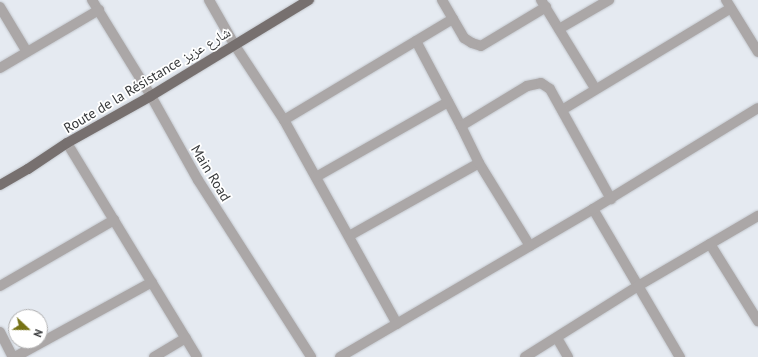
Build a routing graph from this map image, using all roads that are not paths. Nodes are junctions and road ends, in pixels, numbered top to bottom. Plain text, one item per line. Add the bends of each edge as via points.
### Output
1 (92, 0) edge
2 (209, 0) edge
3 (309, 0) edge
4 (442, 0) edge
5 (609, 0) edge
6 (543, 4) edge
7 (729, 4) edge
8 (0, 7) edge
9 (98, 10) junction
10 (453, 19) junction
11 (559, 29) junction
12 (416, 41) junction
13 (234, 44) junction
14 (27, 52) junction
15 (758, 52) edge
16 (0, 68) edge
17 (595, 88) junction
18 (151, 96) junction
19 (448, 102) junction
20 (758, 108) edge
21 (562, 110) junction
22 (284, 120) junction
23 (461, 126) junction
24 (67, 143) junction
25 (479, 163) junction
26 (316, 176) junction
27 (0, 185) edge
28 (611, 198) junction
29 (593, 209) junction
30 (758, 216) edge
31 (114, 220) junction
32 (349, 236) junction
33 (710, 244) junction
34 (530, 246) junction
35 (152, 282) junction
36 (0, 286) edge
37 (638, 286) junction
38 (758, 322) edge
39 (397, 324) junction
40 (0, 332) edge
41 (186, 338) junction
42 (557, 338) junction
43 (14, 357) edge
44 (154, 357) edge
45 (197, 357) edge
46 (311, 357) edge
47 (340, 357) edge
48 (525, 357) edge
49 (568, 357) edge
50 (680, 357) edge

1 - 9 street, Main Road
2 - 13 street
3 - 13 main road, Route de la Résistance شارع عزيز
4 - 10 street
5 - 11 street
6 - 10 street via 481,46 472,44 464,38
6 - 11 street
7 - 15 street
7 - 17 street
8 - 14 street
9 - 14 street
9 - 18 street, Main Road
10 - 12 street
11 - 17 street
12 - 19 street
12 - 22 street
13 - 18 main road, Route de la Résistance شارع عزيز
13 - 22 street
14 - 16 street
17 - 21 street
18 - 24 main road, Route de la Résistance شارع عزيز
18 - 46 street, Main Road via 198,180
19 - 23 street
19 - 26 street
20 - 28 street
21 - 23 street via 550,89 541,83 527,86
21 - 28 street
22 - 26 street
23 - 25 street
24 - 27 main road, Route de la Résistance شارع عزيز
24 - 31 street
25 - 32 street
25 - 34 street
26 - 32 street
28 - 29 street
29 - 34 street
29 - 37 street
30 - 33 street
31 - 35 street
31 - 36 street
32 - 39 street
33 - 37 street
33 - 38 street
34 - 39 street
35 - 41 street
35 - 43 street
37 - 42 street
37 - 50 street
39 - 47 street
40 - 43 street
41 - 44 street
41 - 45 street
42 - 48 street
42 - 49 street

